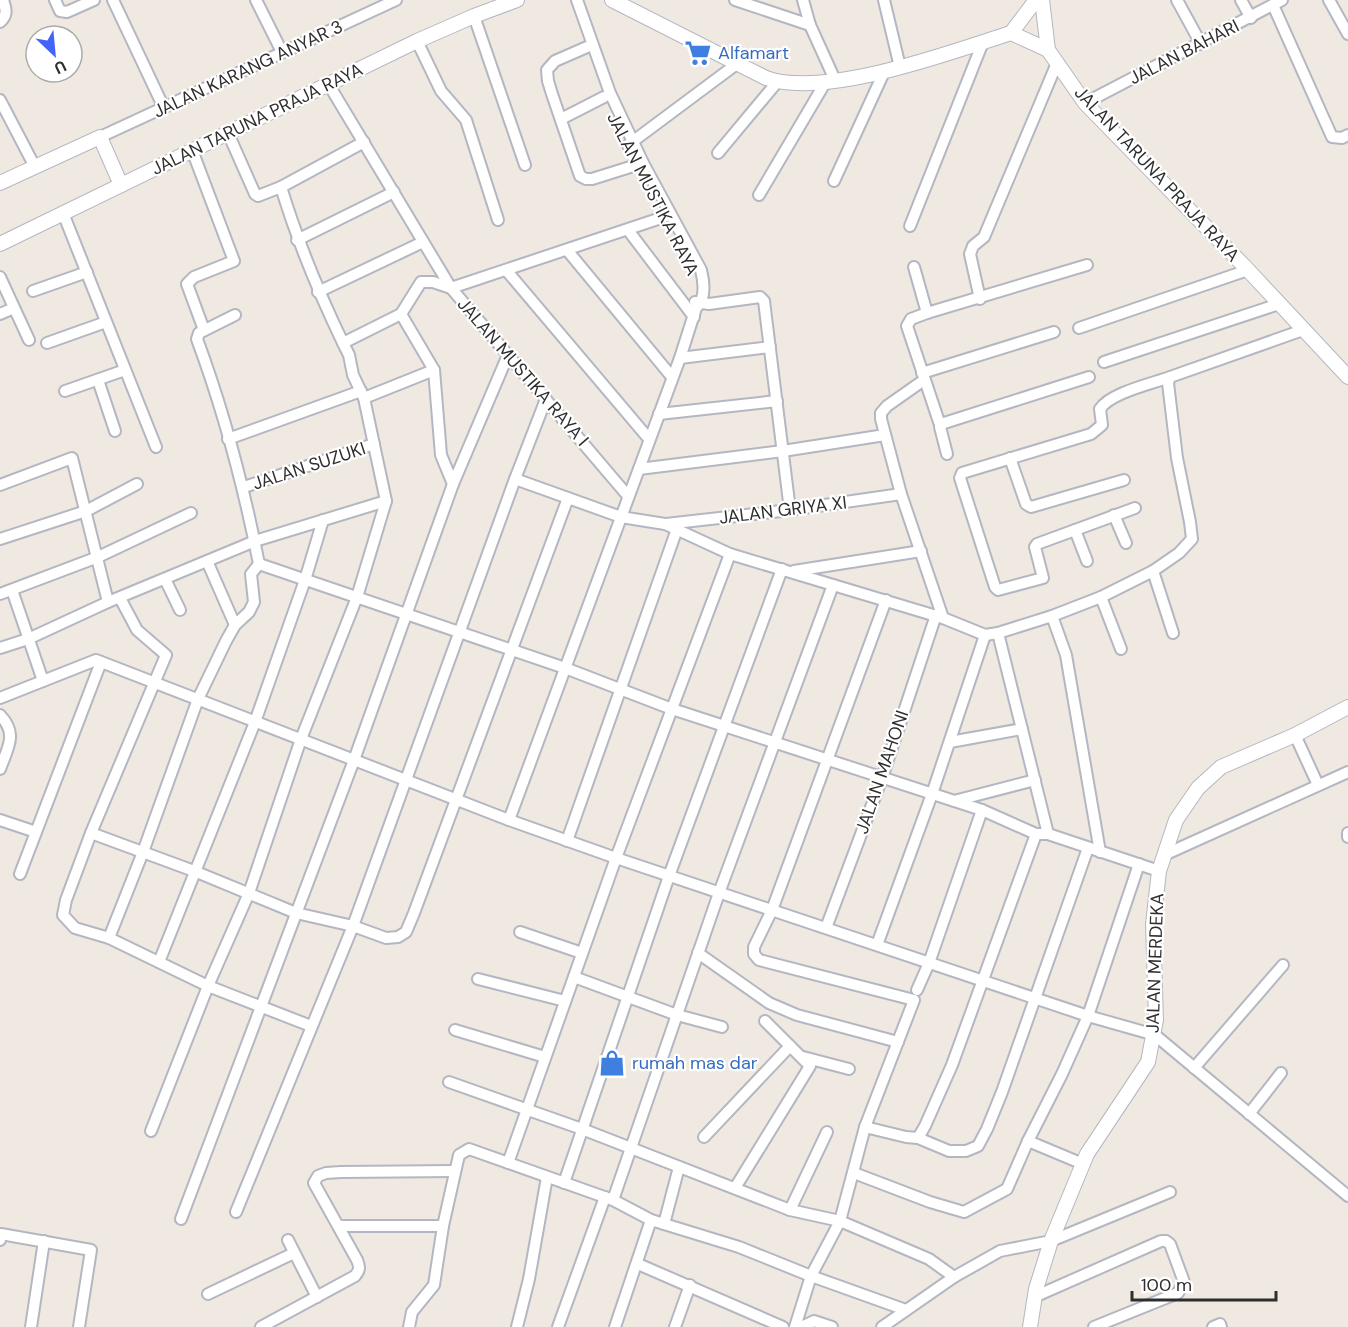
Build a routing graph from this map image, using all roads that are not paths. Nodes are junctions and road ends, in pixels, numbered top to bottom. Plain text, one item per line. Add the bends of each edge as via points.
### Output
1 (3, 0) edge
2 (55, 0) edge
3 (94, 0) edge
4 (113, 0) edge
5 (256, 0) edge
6 (396, 0) edge
7 (517, 0) edge
8 (570, 0) edge
9 (577, 0) edge
10 (612, 0) edge
11 (735, 0) edge
12 (802, 0) edge
13 (884, 0) edge
14 (1036, 0) edge
15 (1042, 0) edge
16 (1177, 0) edge
17 (1241, 0) edge
18 (1329, 0) edge
19 (1278, 3) edge
20 (474, 16) junction
21 (1251, 18) junction
22 (0, 22) edge
23 (810, 25) junction
24 (1011, 33) junction
25 (1348, 34) edge
26 (417, 41) junction
27 (983, 42) junction
28 (1201, 44) junction
29 (587, 47) junction
30 (1048, 50) junction
31 (282, 52) junction
32 (738, 63) junction
33 (1057, 63) junction
34 (900, 67) junction
35 (885, 70) junction
36 (778, 81) junction
37 (830, 82) junction
38 (329, 85) junction
39 (604, 97) junction
40 (0, 100) edge
41 (1085, 103) junction
42 (164, 108) junction
43 (561, 119) junction
44 (228, 133) junction
45 (1348, 135) edge
46 (100, 137) junction
47 (364, 142) junction
48 (630, 144) junction
49 (192, 150) junction
50 (718, 153) dead end
51 (640, 164) junction
52 (525, 165) dead end
53 (35, 166) junction
54 (834, 181) dead end
55 (0, 183) edge
56 (121, 185) junction
57 (281, 187) junction
58 (394, 192) junction
59 (759, 195) dead end
60 (63, 213) junction
61 (667, 216) junction
62 (498, 220) dead end
63 (910, 226) dead end
64 (628, 230) junction
65 (297, 240) junction
66 (423, 242) junction
67 (0, 244) edge
68 (567, 250) junction
69 (1087, 265) dead end
70 (914, 267) dead end
71 (506, 270) junction
72 (1248, 270) junction
73 (87, 272) junction
74 (0, 277) edge
75 (451, 288) junction
76 (33, 291) dead end
77 (318, 292) junction
78 (980, 299) junction
79 (1280, 304) junction
80 (15, 308) junction
81 (696, 308) junction
82 (927, 313) junction
83 (0, 314) edge
84 (401, 314) junction
85 (235, 315) dead end
86 (106, 322) junction
87 (1079, 328) dead end
88 (204, 330) junction
89 (1303, 330) junction
90 (1054, 332) dead end
91 (28, 340) dead end
92 (47, 343) dead end
93 (343, 343) junction
94 (770, 347) junction
95 (508, 355) junction
96 (680, 358) junction
97 (1104, 362) dead end
98 (125, 370) junction
99 (434, 370) junction
100 (1346, 372) edge
101 (672, 377) junction
102 (923, 377) junction
103 (1089, 377) dead end
104 (1170, 377) junction
105 (98, 380) junction
106 (65, 391) dead end
107 (363, 395) junction
108 (546, 399) junction
109 (777, 401) junction
110 (659, 414) junction
111 (941, 424) junction
112 (115, 431) dead end
113 (885, 435) junction
114 (228, 439) junction
115 (649, 439) junction
116 (374, 444) junction
117 (156, 447) dead end
118 (783, 451) junction
119 (947, 454) dead end
120 (1010, 458) junction
121 (639, 469) junction
122 (515, 479) junction
123 (1124, 480) dead end
124 (137, 484) dead end
125 (453, 484) junction
126 (0, 485) edge
127 (244, 487) junction
128 (901, 494) junction
129 (628, 496) junction
130 (568, 498) junction
131 (386, 501) junction
132 (1135, 508) dead end
133 (790, 510) junction
134 (86, 511) junction
135 (191, 513) dead end
136 (1114, 515) junction
137 (621, 517) junction
138 (323, 520) junction
139 (665, 524) junction
140 (677, 530) junction
141 (1075, 530) junction
142 (0, 539) edge
143 (255, 541) junction
144 (1126, 543) dead end
145 (921, 551) junction
146 (730, 554) junction
147 (98, 557) junction
148 (207, 561) junction
149 (1087, 561) dead end
150 (260, 564) junction
151 (786, 570) junction
152 (1153, 571) junction
153 (165, 579) junction
154 (305, 580) junction
155 (833, 585) junction
156 (12, 590) junction
157 (0, 594) edge
158 (357, 597) junction
159 (1101, 597) junction
160 (120, 598) junction
161 (886, 600) junction
162 (108, 602) junction
163 (180, 610) dead end
164 (406, 614) junction
165 (940, 616) junction
166 (1052, 616) junction
167 (236, 625) junction
168 (459, 632) junction
169 (998, 633) junction
170 (1173, 633) dead end
171 (985, 635) junction
172 (28, 639) junction
173 (0, 648) edge
174 (1121, 648) dead end
175 (511, 650) junction
176 (101, 662) junction
177 (565, 668) junction
178 (43, 681) junction
179 (154, 682) junction
180 (621, 690) junction
181 (0, 698) edge
182 (198, 699) junction
183 (672, 710) junction
184 (1347, 711) edge
185 (0, 715) edge
186 (255, 722) junction
187 (723, 726) junction
188 (1022, 729) junction
189 (1295, 735) junction
190 (301, 739) junction
191 (950, 742) junction
192 (775, 743) junction
193 (354, 760) junction
194 (828, 760) junction
195 (0, 769) edge
196 (1348, 772) edge
197 (882, 778) junction
198 (406, 780) junction
199 (1035, 780) junction
200 (1318, 785) junction
201 (932, 794) junction
202 (457, 800) junction
203 (954, 801) junction
204 (982, 810) junction
205 (0, 820) edge
206 (509, 820) junction
207 (36, 832) junction
208 (91, 833) junction
209 (1036, 834) junction
210 (1048, 834) junction
211 (567, 841) junction
212 (1088, 848) junction
213 (143, 852) junction
214 (1100, 852) junction
215 (1164, 855) junction
216 (616, 858) junction
217 (1139, 864) junction
218 (194, 871) junction
219 (1159, 871) junction
220 (20, 874) dead end
221 (669, 876) junction
222 (249, 893) junction
223 (719, 893) junction
224 (772, 910) junction
225 (296, 913) junction
226 (353, 926) junction
227 (826, 928) junction
228 (520, 932) dead end
229 (109, 938) junction
230 (877, 945) junction
231 (582, 953) junction
232 (698, 953) junction
233 (159, 962) junction
234 (929, 963) junction
235 (1283, 965) dead end
236 (574, 977) junction
237 (478, 979) dead end
238 (983, 981) junction
239 (208, 986) junction
240 (917, 990) dead end
241 (627, 998) junction
242 (1035, 998) junction
243 (565, 1001) junction
244 (261, 1007) junction
245 (677, 1015) junction
246 (1088, 1016) junction
247 (765, 1021) dead end
248 (311, 1026) junction
249 (722, 1027) dead end
250 (455, 1030) dead end
251 (1155, 1035) junction
252 (898, 1042) junction
253 (790, 1047) junction
254 (545, 1057) junction
255 (801, 1057) junction
256 (1194, 1068) junction
257 (849, 1069) dead end
258 (1281, 1073) dead end
259 (449, 1082) dead end
260 (526, 1110) junction
261 (1249, 1114) junction
262 (865, 1127) junction
263 (582, 1130) junction
264 (151, 1131) dead end
265 (827, 1132) dead end
266 (704, 1137) dead end
267 (918, 1138) junction
268 (1028, 1141) junction
269 (631, 1148) junction
270 (508, 1163) junction
271 (1083, 1164) junction
272 (680, 1167) junction
273 (455, 1171) junction
274 (854, 1173) junction
275 (548, 1177) junction
276 (564, 1183) junction
277 (735, 1188) junction
278 (1170, 1192) dead end
279 (1348, 1196) edge
280 (609, 1198) junction
281 (790, 1210) junction
282 (236, 1212) dead end
283 (181, 1219) dead end
284 (651, 1220) junction
285 (840, 1221) junction
286 (664, 1224) junction
287 (339, 1226) junction
288 (443, 1226) junction
289 (1, 1237) edge
290 (288, 1240) dead end
291 (44, 1241) junction
292 (1051, 1241) junction
293 (294, 1253) junction
294 (638, 1263) junction
295 (811, 1276) junction
296 (954, 1277) junction
297 (690, 1285) junction
298 (208, 1294) dead end
299 (317, 1297) junction
300 (1034, 1297) junction
301 (906, 1310) junction
302 (31, 1327) edge
303 (79, 1327) edge
304 (261, 1327) edge
305 (409, 1327) edge
306 (517, 1327) edge
307 (558, 1327) edge
308 (615, 1327) edge
309 (675, 1327) edge
310 (783, 1327) edge
311 (795, 1327) edge
312 (801, 1327) edge
313 (832, 1327) edge
314 (882, 1327) edge
315 (1030, 1327) edge
316 (1094, 1327) edge
317 (1213, 1327) edge
318 (1221, 1327) edge

1 - 22 street via 5,18
2 - 3 street via 60,11 68,12
4 - 42 street
5 - 31 street
6 - 31 street, JALAN KARANG ANYAR 3
7 - 20 street, JALAN TARUNA PRAJA RAYA
8 - 29 street, JALAN MUSTIKA RAYA
9 - 48 street, JALAN MUSTIKA RAYA
10 - 32 street
11 - 23 street
12 - 23 street
13 - 34 street
14 - 24 street
15 - 30 street
16 - 28 street
17 - 21 street
18 - 25 street
19 - 21 street, JALAN BAHARI
19 - 45 street via 1332,137
20 - 26 street, JALAN TARUNA PRAJA RAYA
20 - 52 street
21 - 28 street, JALAN BAHARI
23 - 37 street
24 - 27 street
24 - 30 street
26 - 38 street, JALAN TARUNA PRAJA RAYA
26 - 62 street via 441,92 466,120
27 - 34 street
27 - 63 street
28 - 41 street, JALAN BAHARI
29 - 39 street, JALAN MUSTIKA RAYA
29 - 43 street via 555,61 547,70
30 - 33 street, JALAN TARUNA PRAJA RAYA
31 - 42 street, JALAN KARANG ANYAR 3
32 - 36 street
32 - 48 street
33 - 41 street, JALAN TARUNA PRAJA RAYA
33 - 78 street via 984,237 970,254
34 - 35 street
35 - 37 street
35 - 54 street
36 - 37 street
36 - 50 street
37 - 59 street
38 - 44 street, JALAN TARUNA PRAJA RAYA
38 - 47 street
39 - 43 street
39 - 48 street, JALAN MUSTIKA RAYA
40 - 53 street
41 - 72 street, JALAN TARUNA PRAJA RAYA
42 - 46 street, JALAN KARANG ANYAR 3
43 - 51 street via 580,176 586,179
44 - 49 street, JALAN TARUNA PRAJA RAYA
44 - 57 street via 255,194
46 - 53 street
46 - 56 street
47 - 57 street
47 - 58 street
48 - 51 street, JALAN MUSTIKA RAYA
49 - 56 street, JALAN TARUNA PRAJA RAYA
49 - 88 street via 234,261 194,277 187,284
51 - 61 street, JALAN MUSTIKA RAYA
53 - 55 street
56 - 60 street, JALAN TARUNA PRAJA RAYA
57 - 65 street
58 - 65 street
58 - 66 street
60 - 67 street, JALAN TARUNA PRAJA RAYA
60 - 73 street
61 - 64 street, JALAN MUSTIKA RAYA I
61 - 81 street, JALAN MUSTIKA RAYA via 701,270 704,282
64 - 68 street, JALAN MUSTIKA RAYA I
64 - 81 street
65 - 77 street
66 - 75 street
66 - 77 street
68 - 71 street, JALAN MUSTIKA RAYA I
68 - 101 street
69 - 78 street
70 - 82 street
71 - 75 street, JALAN MUSTIKA RAYA I
71 - 115 street
72 - 79 street, JALAN TARUNA PRAJA RAYA
72 - 87 street
73 - 76 street
73 - 86 street
74 - 80 street
75 - 84 street via 422,282
75 - 95 street, JALAN MUSTIKA RAYA I
77 - 93 street
78 - 82 street
79 - 89 street, JALAN TARUNA PRAJA RAYA
79 - 97 street
80 - 83 street
80 - 91 street
81 - 94 street via 760,297
81 - 96 street, JALAN MUSTIKA RAYA
82 - 102 street via 911,319 907,326
84 - 93 street
84 - 99 street
85 - 88 street
86 - 92 street
86 - 98 street
88 - 114 street via 197,339
89 - 100 street, JALAN TARUNA PRAJA RAYA
89 - 104 street
90 - 102 street
93 - 107 street
94 - 96 street
94 - 109 street
95 - 108 street, JALAN MUSTIKA RAYA I
95 - 125 street
96 - 101 street, JALAN MUSTIKA RAYA
98 - 105 street
98 - 117 street
99 - 107 street
99 - 125 street via 441,455
101 - 110 street, JALAN MUSTIKA RAYA
102 - 111 street
102 - 113 street via 883,410
103 - 111 street
104 - 120 street via 1102,406 1102,425 1091,434
104 - 152 street via 1171,412 1191,539
105 - 106 street
105 - 112 street
107 - 114 street
107 - 116 street
108 - 122 street
108 - 129 street, JALAN MUSTIKA RAYA I
109 - 110 street
109 - 118 street
110 - 115 street, JALAN MUSTIKA RAYA
111 - 119 street
113 - 118 street
113 - 128 street
114 - 127 street
115 - 121 street, JALAN MUSTIKA RAYA
116 - 127 street, JALAN SUZUKI
116 - 131 street
118 - 121 street
118 - 133 street
120 - 123 street via 1031,507
120 - 141 street via 962,473 960,478 996,589 1043,578 1035,546
121 - 129 street, JALAN MUSTIKA RAYA
122 - 130 street
122 - 168 street
124 - 134 street
125 - 164 street
126 - 134 street via 72,458
127 - 143 street
128 - 133 street, JALAN GRIYA XI
128 - 145 street
129 - 137 street, JALAN MUSTIKA RAYA
130 - 137 street
130 - 175 street
131 - 138 street
131 - 158 street
132 - 136 street
133 - 139 street, JALAN GRIYA XI
134 - 142 street
134 - 147 street
135 - 147 street
136 - 141 street
136 - 144 street
137 - 139 street
137 - 177 street, JALAN MUSTIKA RAYA
138 - 143 street
138 - 154 street
139 - 140 street
140 - 146 street
140 - 180 street
141 - 149 street
143 - 148 street
143 - 150 street
145 - 151 street
145 - 165 street
146 - 151 street
146 - 183 street
147 - 156 street
147 - 162 street
148 - 153 street
148 - 167 street
150 - 154 street
150 - 167 street via 251,573 254,602
151 - 155 street
151 - 187 street
152 - 159 street
152 - 170 street
153 - 160 street
153 - 163 street
154 - 158 street
154 - 186 street
155 - 161 street
155 - 192 street
156 - 157 street
156 - 172 street
158 - 164 street
158 - 190 street
159 - 166 street
159 - 174 street
160 - 162 street
160 - 179 street via 137,630 166,655
161 - 165 street
161 - 194 street
162 - 172 street
164 - 168 street
164 - 193 street
165 - 171 street
165 - 197 street, JALAN MAHONI
166 - 169 street
166 - 214 street via 1066,655
167 - 182 street
168 - 175 street
168 - 198 street
169 - 171 street
169 - 188 street
171 - 191 street
172 - 173 street
172 - 178 street
175 - 177 street
175 - 202 street
176 - 178 street via 96,660
176 - 179 street
176 - 207 street
177 - 180 street
177 - 206 street, JALAN MUSTIKA RAYA
178 - 181 street
179 - 182 street
179 - 208 street
180 - 183 street
180 - 211 street
182 - 186 street
182 - 213 street
183 - 187 street
183 - 216 street
184 - 189 street, JALAN MERDEKA
185 - 195 street via 11,734
186 - 190 street
186 - 218 street
187 - 192 street
187 - 221 street
188 - 191 street
188 - 199 street
189 - 200 street
189 - 215 street, JALAN MERDEKA via 1229,762 1212,774 1176,820
190 - 193 street
190 - 222 street
191 - 201 street
192 - 194 street
192 - 223 street
193 - 198 street
193 - 225 street
194 - 197 street
194 - 224 street
196 - 200 street
197 - 201 street
197 - 227 street, JALAN MAHONI
198 - 202 street
198 - 226 street
199 - 203 street
199 - 210 street
200 - 215 street
201 - 203 street
201 - 230 street
202 - 206 street
202 - 226 street via 406,932 386,938
203 - 204 street
204 - 209 street
204 - 234 street
205 - 207 street
206 - 211 street
207 - 220 street
208 - 213 street
208 - 229 street via 63,915 75,928
209 - 210 street
209 - 238 street
210 - 212 street
211 - 216 street
212 - 214 street
212 - 242 street
213 - 218 street
213 - 229 street
214 - 217 street
215 - 219 street, JALAN MERDEKA
216 - 221 street
216 - 231 street
217 - 219 street
217 - 246 street
218 - 222 street
218 - 233 street
219 - 251 street, JALAN MERDEKA via 1154,924
221 - 223 street
221 - 241 street
222 - 225 street
222 - 239 street
223 - 224 street
223 - 232 street
224 - 227 street
224 - 252 street via 754,947 759,960 914,1000
225 - 226 street
225 - 244 street
226 - 248 street
227 - 230 street
228 - 231 street
229 - 233 street
230 - 234 street
231 - 236 street
232 - 245 street
232 - 252 street via 769,1003 797,1015
233 - 239 street
234 - 238 street
234 - 240 street
235 - 256 street
236 - 241 street
236 - 243 street
237 - 243 street
238 - 242 street
238 - 267 street via 952,1065
239 - 244 street
239 - 264 street
241 - 245 street
241 - 263 street
242 - 246 street
242 - 267 street via 978,1146 949,1151
243 - 254 street
244 - 248 street
244 - 283 street
245 - 249 street
245 - 269 street
246 - 251 street
246 - 268 street
247 - 253 street
248 - 282 street
250 - 254 street
251 - 256 street
251 - 271 street, JALAN MERDEKA via 1148,1062
252 - 262 street
253 - 255 street
253 - 266 street
254 - 260 street
255 - 257 street
255 - 277 street via 810,1066
256 - 261 street
258 - 261 street
259 - 260 street
260 - 263 street
260 - 270 street
261 - 279 street
262 - 267 street
262 - 274 street
263 - 269 street
263 - 276 street
265 - 281 street
268 - 271 street
268 - 274 street via 1007,1189 964,1212
269 - 272 street
269 - 280 street
270 - 273 street via 469,1149 459,1155
270 - 275 street
271 - 292 street, JALAN MERDEKA
272 - 277 street
272 - 286 street
273 - 287 street via 341,1172 318,1176 314,1183
273 - 288 street
274 - 285 street
275 - 276 street
275 - 306 street
276 - 280 street
277 - 281 street
278 - 292 street
280 - 284 street
280 - 307 street
281 - 285 street
284 - 286 street
284 - 294 street
285 - 295 street
285 - 296 street via 929,1259
286 - 295 street via 739,1247
287 - 288 street
287 - 299 street via 360,1267 355,1276
288 - 305 street via 434,1285 412,1312
289 - 291 street
290 - 293 street
291 - 302 street
291 - 303 street via 92,1250
292 - 296 street via 1000,1251
292 - 300 street, JALAN MERDEKA
293 - 298 street
293 - 299 street
294 - 297 street
294 - 308 street
295 - 301 street
295 - 311 street
296 - 301 street
297 - 309 street
297 - 310 street
299 - 304 street
300 - 315 street, JALAN MERDEKA
300 - 316 street via 1161,1241 1170,1244 1184,1282 1178,1293
301 - 314 street
312 - 313 street via 814,1321
317 - 318 street

